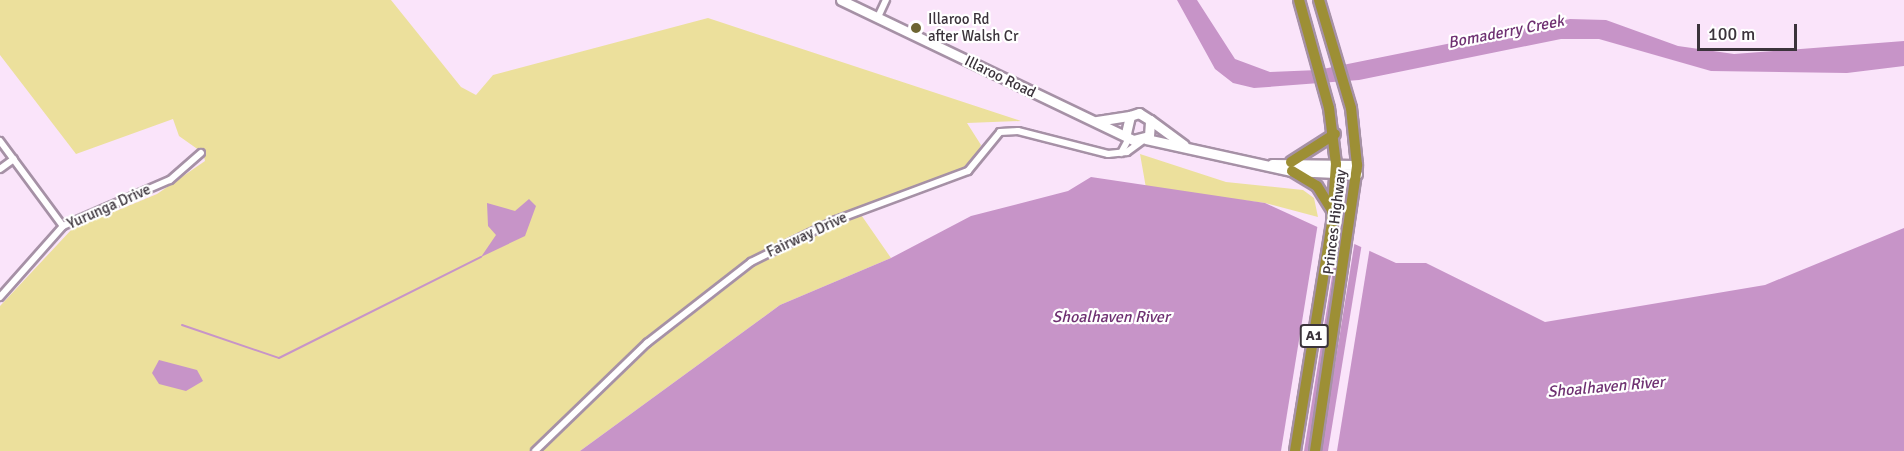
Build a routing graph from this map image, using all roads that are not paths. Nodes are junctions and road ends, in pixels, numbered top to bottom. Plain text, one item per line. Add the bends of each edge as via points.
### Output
1 (841, 0) edge
2 (886, 0) edge
3 (1299, 0) edge
4 (1319, 0) edge
5 (878, 17) junction
6 (1130, 116) junction
7 (1150, 120) junction
8 (1095, 121) junction
9 (1335, 134) junction
10 (1127, 136) junction
11 (1144, 140) junction
12 (0, 141) edge
13 (1186, 147) junction
14 (201, 153) dead end
15 (1121, 153) junction
16 (14, 159) junction
17 (1292, 167) junction
18 (0, 169) edge
19 (1336, 169) junction
20 (1357, 170) junction
21 (1333, 217) junction
22 (63, 226) junction
23 (0, 297) edge
24 (535, 451) edge
25 (1295, 451) edge
26 (1315, 451) edge

1 - 5 main road, Illaroo Road
2 - 5 street
3 - 9 highway, Princes Highway / A1
4 - 20 highway, Princes Highway / A1 via 1347,90
5 - 8 main road, Illaroo Road
6 - 7 main road, Illaroo Road via 1139,113
6 - 8 main road, Illaroo Road
6 - 10 main road
7 - 11 main road
7 - 13 main road, Illaroo Road
8 - 10 main road, Illaroo Road
9 - 17 highway
9 - 19 highway, Princes Highway / A1
10 - 11 main road, Illaroo Road
10 - 15 street
11 - 13 main road, Illaroo Road
11 - 15 street
12 - 16 street
13 - 17 main road, Illaroo Road
14 - 22 street, Yurunga Drive via 170,180
15 - 24 street, Fairway Drive via 1018,130 1000,132 968,171 836,220 751,262 647,343
16 - 18 street
16 - 22 street
17 - 19 main road, Illaroo Road
17 - 21 highway via 1317,186
19 - 20 main road, Illaroo Road
19 - 21 highway, Princes Highway / A1
20 - 26 highway, Princes Highway / A1 via 1352,226
21 - 25 highway, Princes Highway / A1
22 - 23 street, Yurunga Drive

